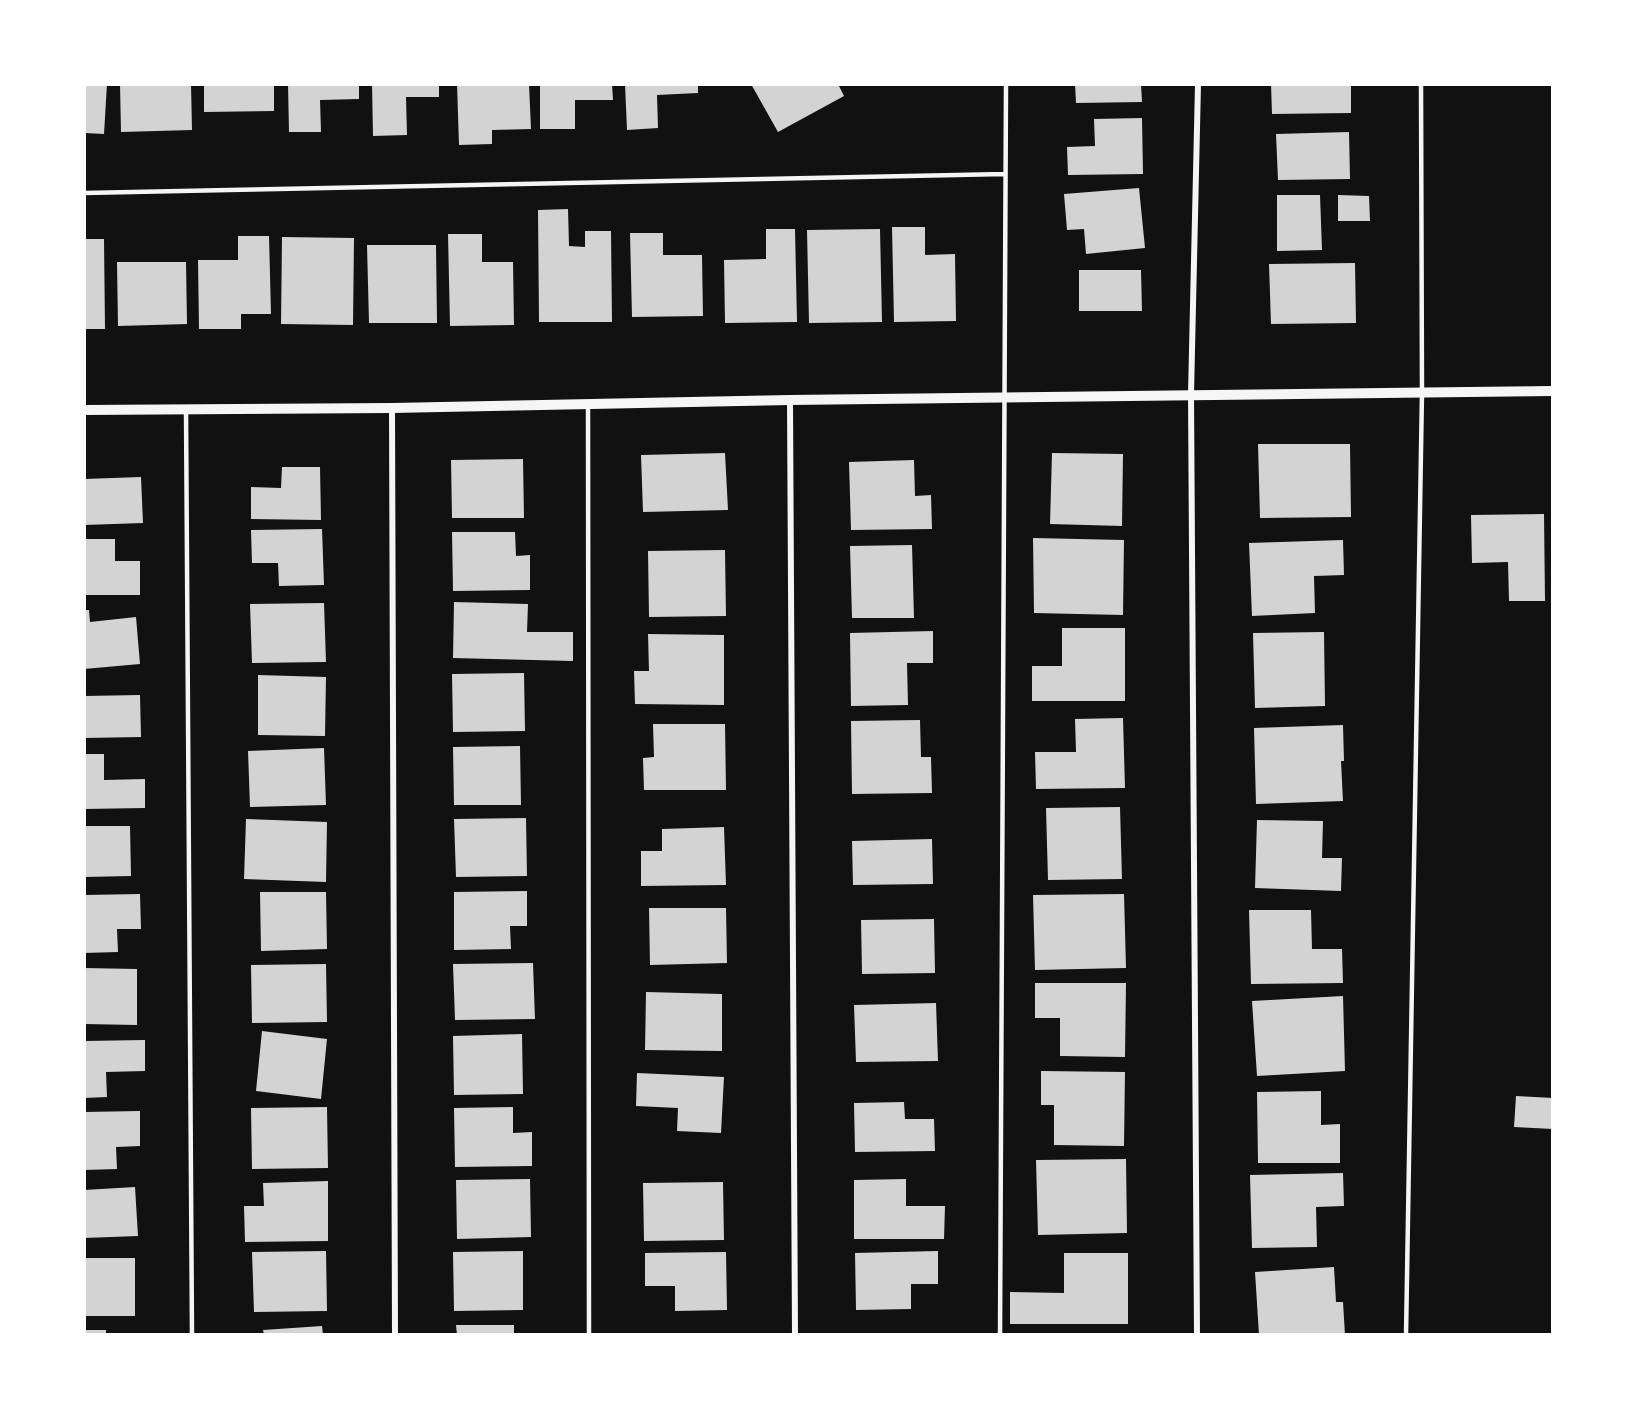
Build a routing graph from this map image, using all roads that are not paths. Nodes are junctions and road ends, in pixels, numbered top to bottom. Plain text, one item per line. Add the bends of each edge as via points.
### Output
1 (1006, 84) edge
2 (1198, 84) edge
3 (1421, 84) edge
4 (1005, 174) junction
5 (84, 193) edge
6 (1553, 391) edge
7 (1422, 392) junction
8 (1191, 394) junction
9 (1004, 397) junction
10 (790, 400) junction
11 (588, 404) junction
12 (392, 408) junction
13 (186, 409) junction
14 (84, 410) edge
15 (192, 1335) edge
16 (395, 1335) edge
17 (589, 1335) edge
18 (795, 1335) edge
19 (1000, 1335) edge
20 (1197, 1335) edge
21 (1406, 1335) edge

1 - 4 lane
2 - 8 street
3 - 7 lane
4 - 5 lane
4 - 9 lane
6 - 7 street
7 - 8 street
7 - 21 lane
8 - 9 street
8 - 20 street
9 - 10 street
9 - 19 lane
10 - 11 street
10 - 18 street
11 - 12 street
11 - 17 lane
12 - 13 street
12 - 16 street
13 - 14 street
13 - 15 lane

